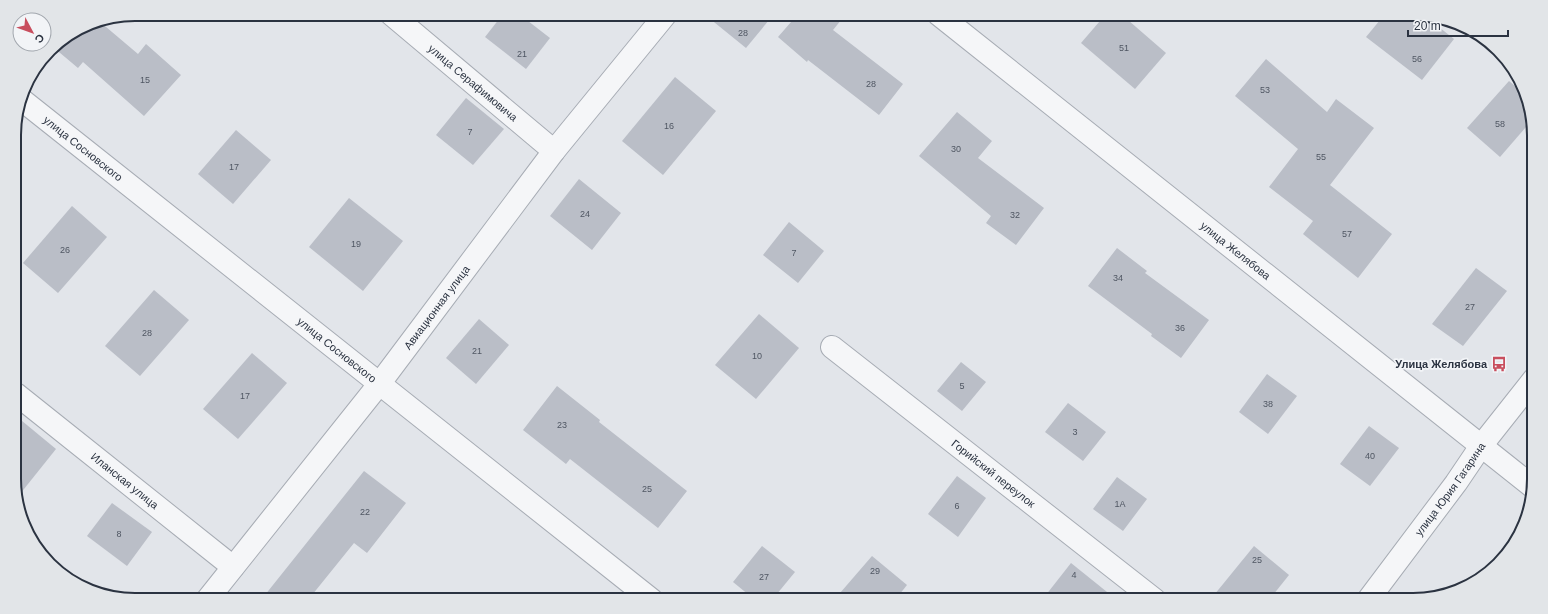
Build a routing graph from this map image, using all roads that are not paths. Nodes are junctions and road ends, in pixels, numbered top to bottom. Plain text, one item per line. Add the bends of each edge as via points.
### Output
1 (400, 21) edge
2 (660, 21) edge
3 (947, 21) edge
4 (26, 103) edge
5 (554, 151) junction
6 (832, 347) dead end
7 (380, 383) junction
8 (1527, 388) edge
9 (21, 398) edge
10 (1480, 446) junction
11 (1527, 482) edge
12 (233, 567) junction
13 (213, 593) edge
14 (643, 593) edge
15 (1146, 593) edge
16 (1373, 593) edge

1 - 5 street, улица Серафимовича
2 - 5 street, Авиационная улица
3 - 10 street, улица Желябова
4 - 7 street, улица Сосновского
5 - 7 street, Авиационная улица
6 - 15 street, Горийский переулок
7 - 12 street, Авиационная улица
7 - 14 street, улица Сосновского
8 - 10 street, улица Юрия Гагарина
9 - 12 street, Иланская улица
10 - 11 street, улица Желябова
10 - 16 street, улица Юрия Гагарина via 1456,483
12 - 13 street, Авиационная улица

